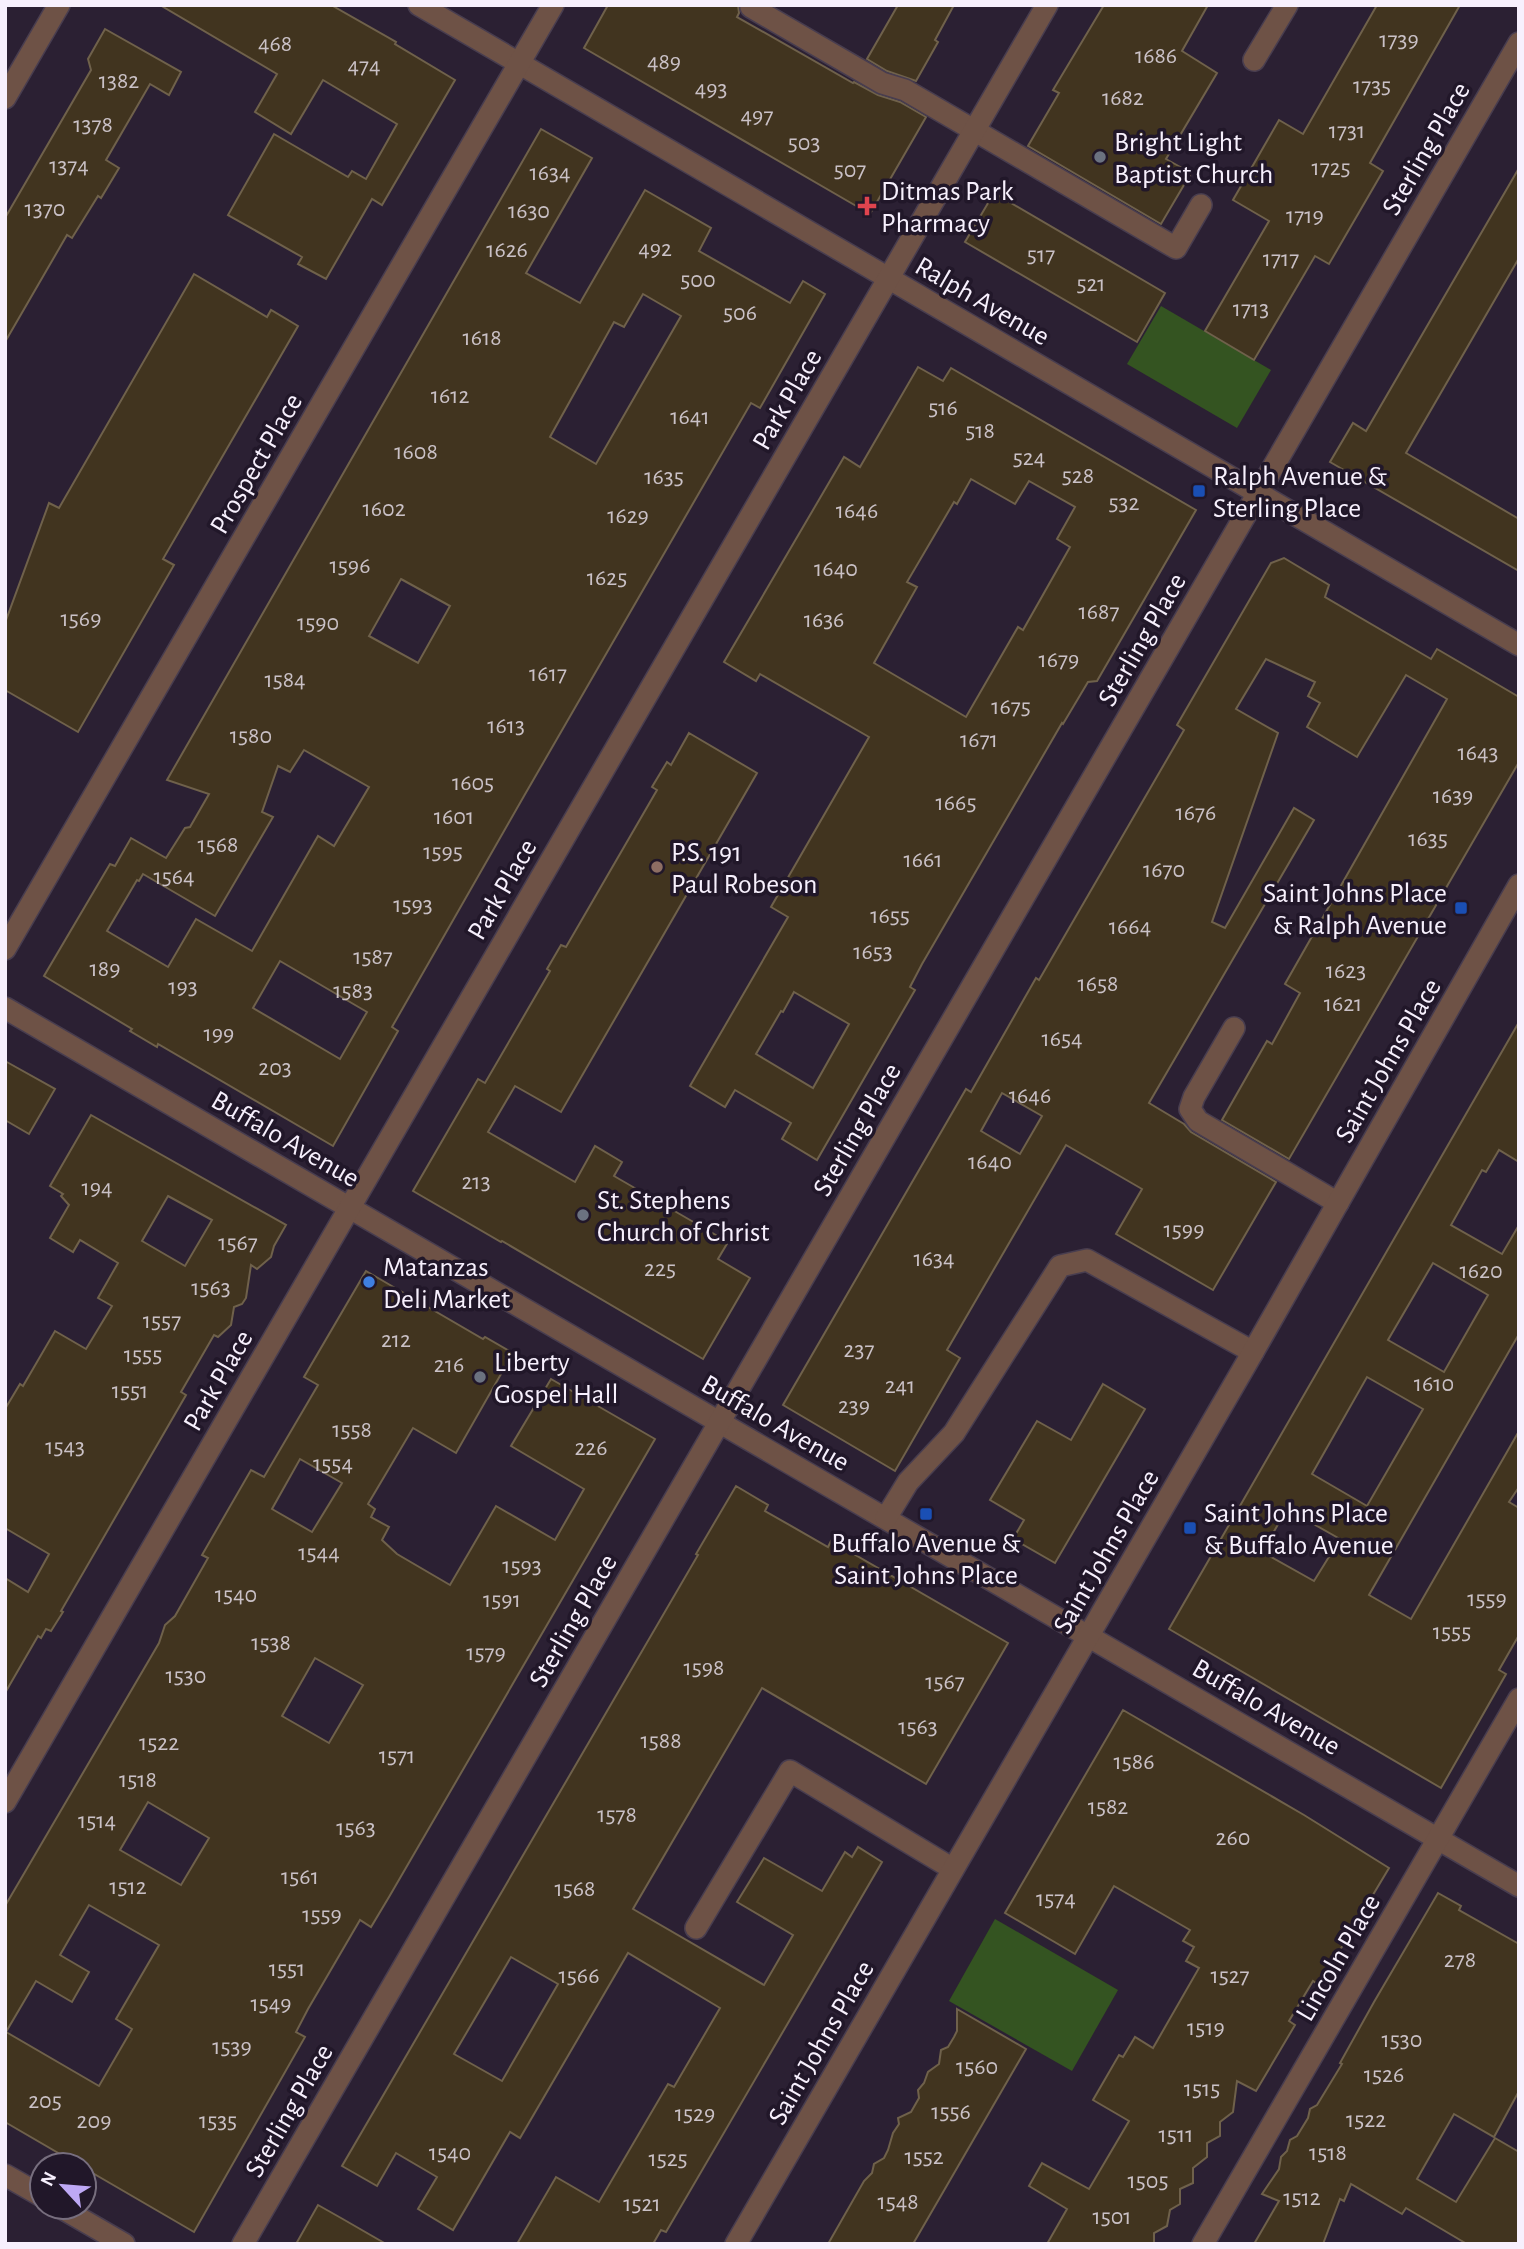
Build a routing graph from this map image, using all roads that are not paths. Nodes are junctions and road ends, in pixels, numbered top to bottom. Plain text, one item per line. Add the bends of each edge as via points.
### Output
1 (59, 5) edge
2 (419, 5) edge
3 (553, 5) edge
4 (1047, 5) edge
5 (1287, 5) edge
6 (751, 6) edge
7 (1519, 43) edge
8 (1254, 60) dead end
9 (519, 63) junction
10 (1512, 71) edge
11 (5, 98) edge
12 (974, 131) junction
13 (1201, 205) dead end
14 (889, 278) junction
15 (1258, 492) junction
16 (1519, 645) edge
17 (1519, 885) edge
18 (5, 948) edge
19 (5, 1007) edge
20 (1234, 1028) dead end
21 (1338, 1203) junction
22 (349, 1207) junction
23 (1253, 1352) junction
24 (720, 1421) junction
25 (886, 1518) junction
26 (1088, 1636) junction
27 (1519, 1699) edge
28 (5, 1802) edge
29 (1438, 1838) junction
30 (953, 1869) junction
31 (1519, 1886) edge
32 (696, 1928) dead end
33 (5, 2175) edge
34 (28, 2188) edge
35 (84, 2221) edge
36 (124, 2244) edge
37 (243, 2244) edge
38 (736, 2244) edge
39 (1203, 2244) edge

1 - 11 street
2 - 9 street, Ralph Avenue
3 - 9 street, Prospect Place
4 - 12 street, Park Place
5 - 8 street
6 - 12 street
7 - 10 street, Sterling Place
9 - 14 street, Ralph Avenue
9 - 18 street, Prospect Place
10 - 15 street, Sterling Place
12 - 13 street via 1176,248
12 - 14 street, Park Place
14 - 15 street, Ralph Avenue
14 - 22 street, Park Place
15 - 16 street, Ralph Avenue
15 - 24 street, Sterling Place
17 - 21 street, Saint Johns Place
19 - 22 street, Buffalo Avenue
20 - 21 street via 1190,1110 1198,1121
21 - 23 street, Saint Johns Place
22 - 24 street, Buffalo Avenue
22 - 28 street, Park Place
23 - 25 street via 1087,1261 1060,1266 954,1433 908,1482
23 - 26 street, Saint Johns Place
24 - 25 street, Buffalo Avenue
24 - 37 street, Sterling Place
25 - 26 street, Buffalo Avenue
26 - 29 street, Buffalo Avenue
26 - 30 street, Saint Johns Place
27 - 29 street, Lincoln Place
29 - 31 street, Buffalo Avenue
29 - 39 street, Lincoln Place
30 - 32 street via 789,1771
30 - 38 street, Saint Johns Place
33 - 34 street
35 - 36 street

